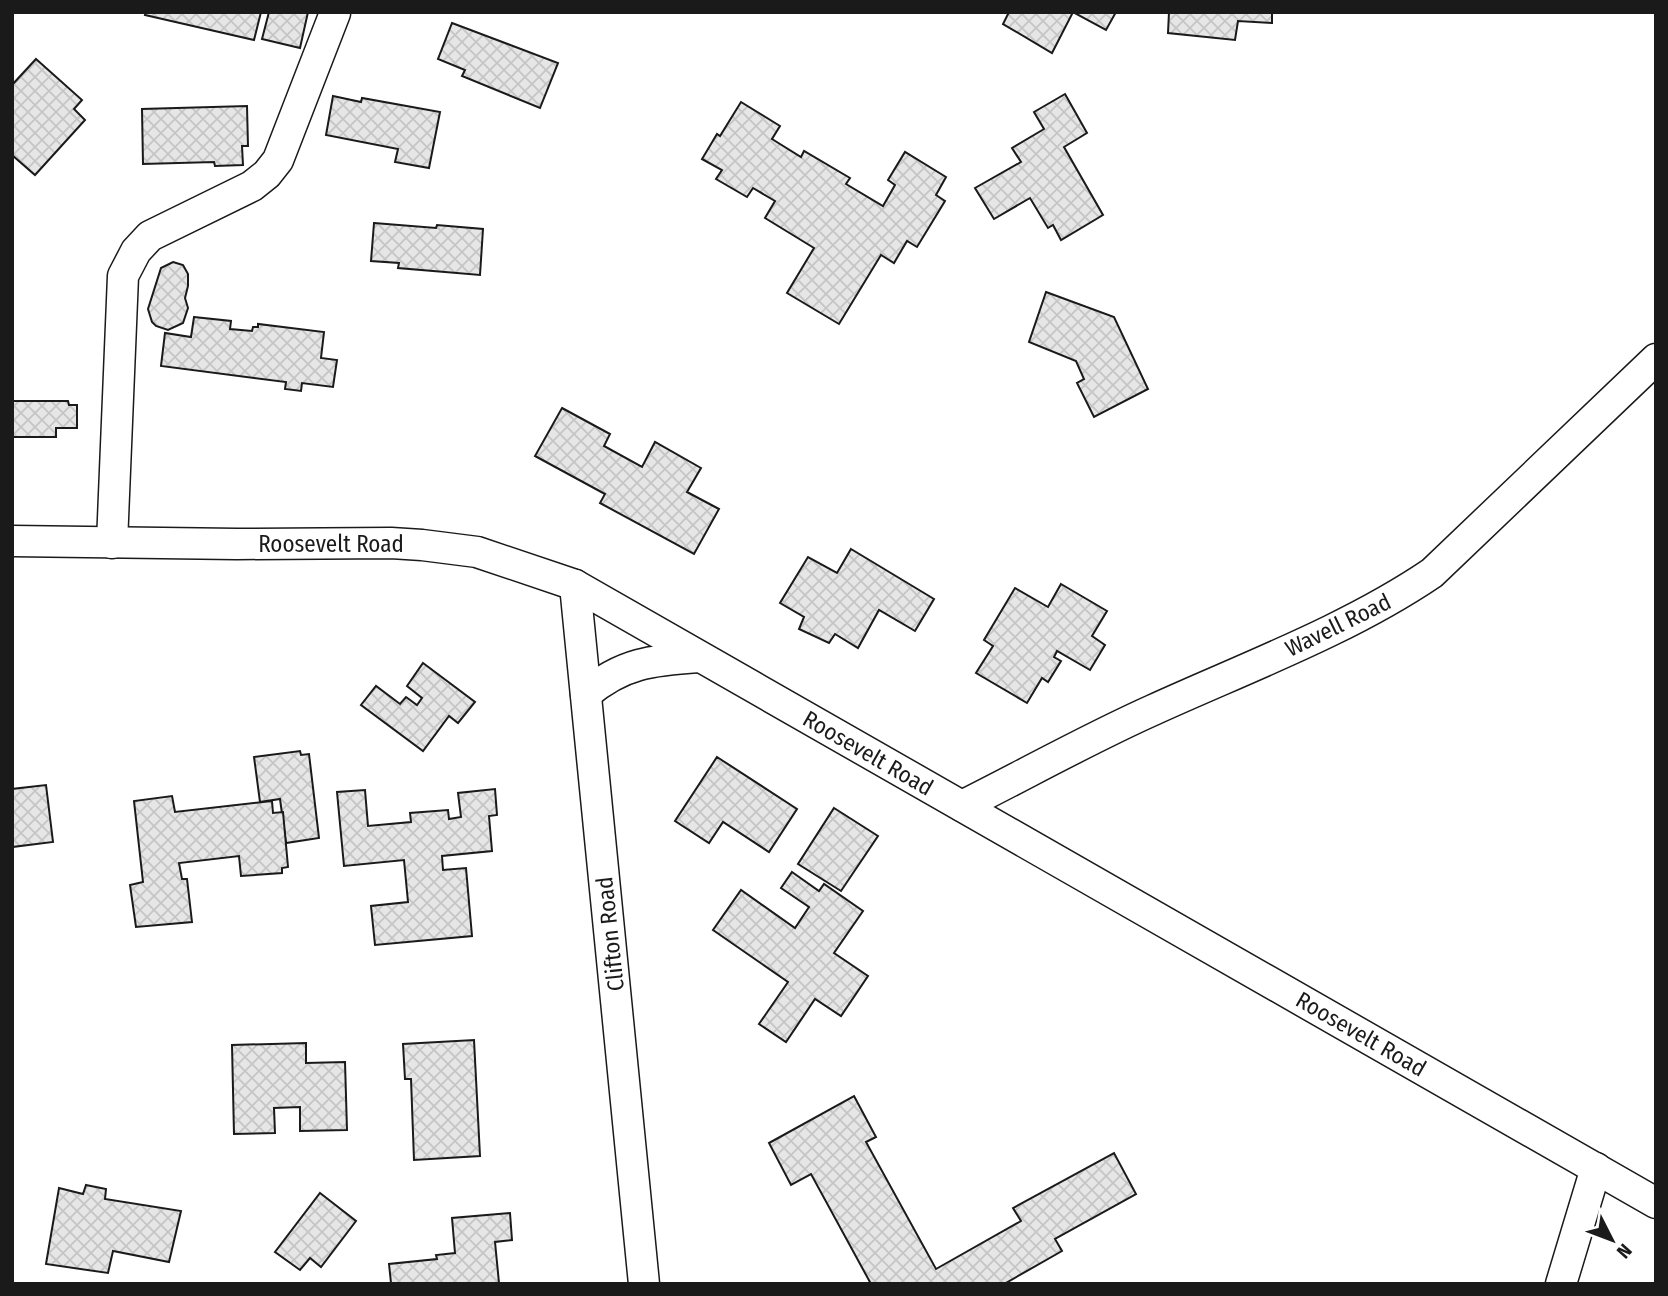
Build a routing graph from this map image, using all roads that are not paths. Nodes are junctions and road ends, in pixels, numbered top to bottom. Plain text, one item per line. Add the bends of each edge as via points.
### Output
1 (335, 13) edge
2 (1656, 359) edge
3 (12, 541) edge
4 (112, 543) junction
5 (575, 584) junction
6 (699, 657) junction
7 (586, 694) junction
8 (962, 806) junction
9 (1595, 1168) junction
10 (1656, 1203) edge
11 (644, 1284) edge
12 (1561, 1284) edge

1 - 4 street via 278,160 267,174 252,186 150,236 123,276
2 - 8 street, Wavell Road via 1432,573 1404,593 1150,711
3 - 4 street, Roosevelt Road
4 - 5 street, Roosevelt Road via 422,545 477,552
5 - 6 street, Roosevelt Road
5 - 7 street, Clifton Road
6 - 7 street via 657,660 620,670
6 - 8 street, Roosevelt Road
7 - 11 street, Clifton Road
8 - 9 street, Roosevelt Road
9 - 10 street, Roosevelt Road
9 - 12 street

